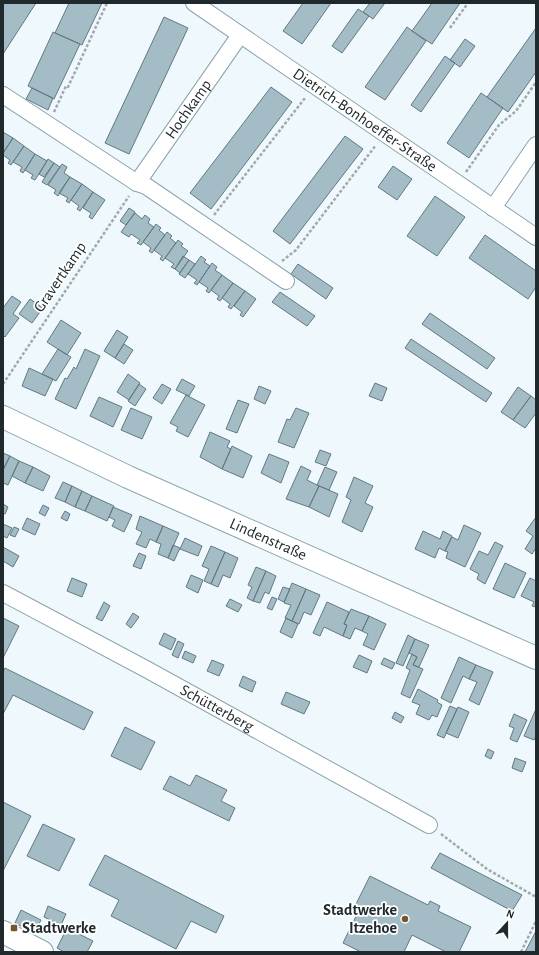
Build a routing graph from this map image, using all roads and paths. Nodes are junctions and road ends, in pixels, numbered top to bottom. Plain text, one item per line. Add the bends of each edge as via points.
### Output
1 (107, 3) edge
2 (194, 3) edge
3 (468, 3) edge
4 (450, 28) dead end
5 (240, 35) junction
6 (536, 82) edge
7 (314, 86) junction
8 (3, 95) edge
9 (47, 125) junction
10 (384, 134) junction
11 (536, 145) edge
12 (136, 183) junction
13 (458, 184) junction
14 (493, 208) junction
15 (205, 226) junction
16 (536, 237) edge
17 (270, 270) junction
18 (286, 281) dead end
19 (3, 384) edge
20 (3, 417) edge
21 (3, 593) edge
22 (536, 658) edge
23 (429, 825) joint
24 (536, 897) edge
25 (536, 921) edge
26 (3, 932) edge
27 (42, 952) edge
28 (521, 952) edge

1 - 9 path
2 - 5 street, Dietrich-Bonhoeffer-Straße
3 - 4 path
5 - 7 street, Dietrich-Bonhoeffer-Straße
5 - 12 street, Hochkamp
6 - 13 path via 516,111 499,125
7 - 10 street, Dietrich-Bonhoeffer-Straße
7 - 15 path
8 - 9 street
9 - 12 street
10 - 13 street, Dietrich-Bonhoeffer-Straße
10 - 17 path via 296,250
11 - 14 street
12 - 15 street via 146,186
12 - 19 path, Gravertkamp
13 - 14 street, Dietrich-Bonhoeffer-Straße
14 - 16 street, Dietrich-Bonhoeffer-Straße
15 - 17 street
17 - 18 street
20 - 22 main road, Lindenstraße via 128,477
21 - 23 street, Schütterberg
23 - 24 path via 487,869
25 - 28 path
26 - 27 main road

